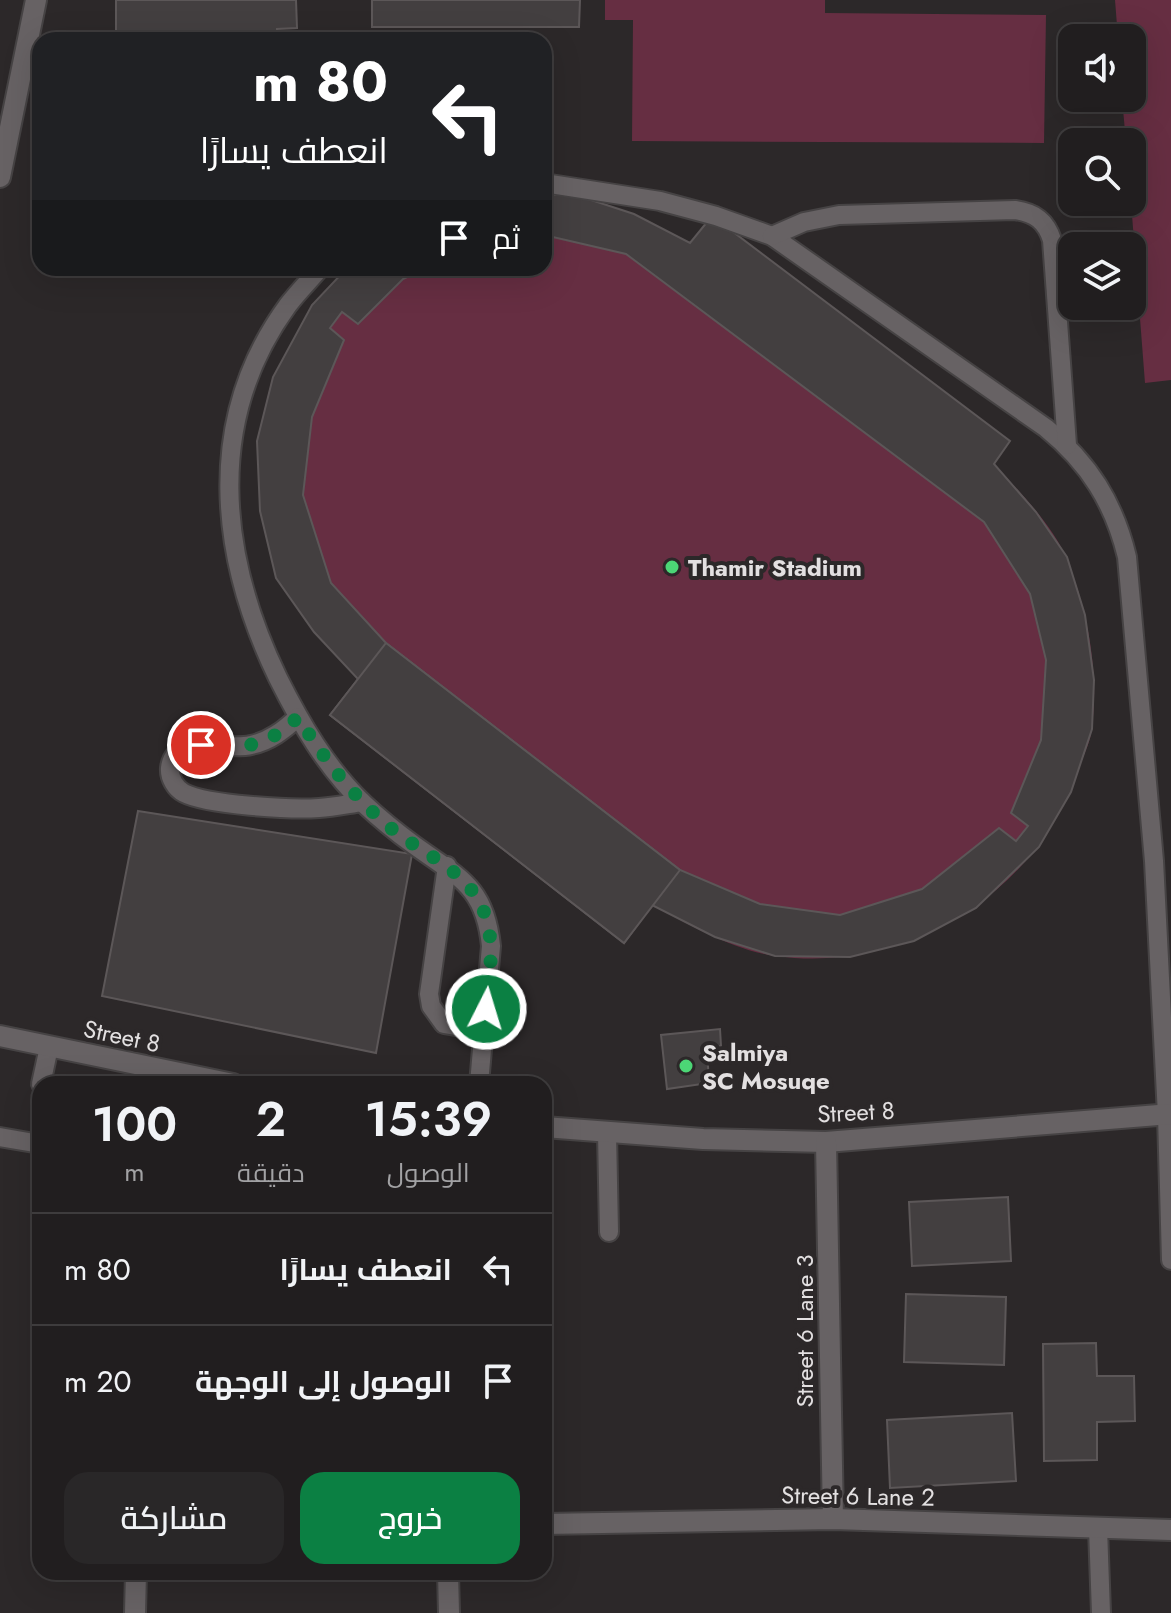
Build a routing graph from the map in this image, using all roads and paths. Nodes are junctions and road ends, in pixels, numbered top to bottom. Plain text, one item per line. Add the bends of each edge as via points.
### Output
1 (36, 0) edge
2 (0, 177) edge
3 (552, 184) edge
4 (772, 236) junction
5 (313, 276) edge
6 (1067, 445) junction
7 (298, 717) junction
8 (362, 802) junction
9 (1154, 861) junction
10 (447, 866) junction
11 (1171, 921) edge
12 (484, 1031) junction
13 (0, 1036) edge
14 (49, 1047) junction
15 (43, 1076) edge
16 (193, 1076) edge
17 (480, 1076) edge
18 (1169, 1114) edge
19 (552, 1128) edge
20 (607, 1133) junction
21 (0, 1137) edge
22 (826, 1142) junction
23 (32, 1143) edge
24 (609, 1232) dead end
25 (1171, 1260) edge
26 (833, 1519) junction
27 (552, 1524) edge
28 (1098, 1528) junction
29 (1171, 1530) edge
30 (136, 1580) edge
31 (448, 1580) edge
32 (135, 1613) edge
33 (449, 1613) edge
34 (1101, 1613) edge

1 - 2 street
3 - 4 lane via 660,201
4 - 6 lane
4 - 6 lane via 839,215 1015,210 1035,215 1052,240
5 - 7 lane via 288,305 257,357 237,415 228,475 231,536 245,595 261,643
6 - 9 lane via 1105,496 1127,557
7 - 8 lane
7 - 8 lane via 253,745 187,746 175,755 170,768 173,782 182,793 195,797 275,808
8 - 10 lane
9 - 11 lane
9 - 18 lane
10 - 12 lane via 474,892 489,927
10 - 12 lane via 431,1006 444,1024
12 - 17 lane
13 - 14 street, Street 8
14 - 15 lane
14 - 16 street, Street 8
18 - 22 street, Street 8
18 - 25 lane
19 - 20 street, Street 8
20 - 22 street, Street 8
20 - 24 lane
21 - 23 lane
22 - 26 street, Street 6 Lane 3
26 - 27 street, Street 6 Lane 2
26 - 28 street, Street 6 Lane 2
28 - 29 street, Street 6 Lane 2
28 - 34 lane
30 - 32 street
31 - 33 street

